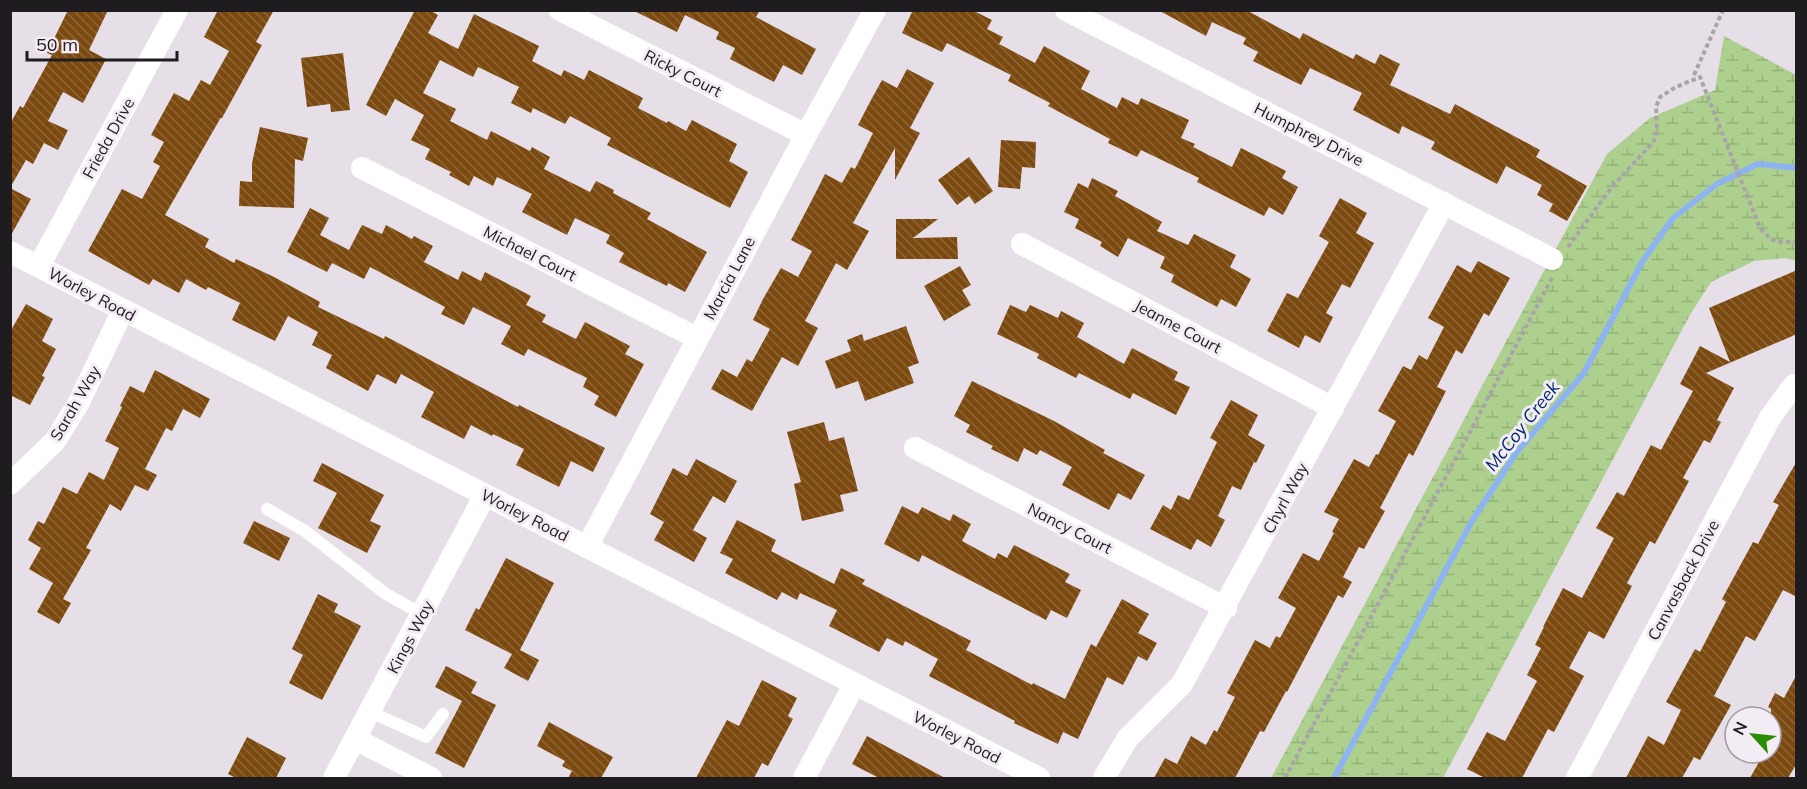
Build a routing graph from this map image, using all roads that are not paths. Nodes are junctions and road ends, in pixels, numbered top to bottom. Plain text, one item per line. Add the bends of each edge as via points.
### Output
1 (177, 10) edge
2 (560, 10) edge
3 (875, 10) edge
4 (1066, 10) edge
5 (806, 135) junction
6 (362, 168) dead end
7 (1444, 203) junction
8 (1022, 244) dead end
9 (10, 252) edge
10 (1557, 262) road end
11 (39, 266) junction
12 (123, 310) junction
13 (697, 338) junction
14 (1795, 385) edge
15 (1333, 408) junction
16 (915, 448) dead end
17 (10, 484) edge
18 (485, 495) junction
19 (267, 509) dead end
20 (587, 547) junction
21 (1226, 608) junction
22 (422, 614) junction
23 (854, 685) junction
24 (370, 712) junction
25 (443, 714) dead end
26 (355, 739) junction
27 (334, 778) edge
28 (431, 778) edge
29 (804, 778) edge
30 (1039, 778) edge
31 (1104, 778) edge
32 (1577, 778) edge

1 - 11 street, Frieda Drive
2 - 5 street, Ricky Court
3 - 5 street, Marcia Lane
4 - 7 street, Humphrey Drive
5 - 13 street, Marcia Lane
6 - 13 street, Michael Court
7 - 10 street, Humphrey Drive
7 - 15 street, Chyrl Way
8 - 15 street, Jeanne Court
9 - 11 street, Worley Road
11 - 12 street, Worley Road
12 - 17 street, Sarah Way via 78,404 55,441
12 - 18 street, Worley Road
13 - 20 street, Marcia Lane
14 - 32 street, Canvasback Drive via 1772,416
15 - 21 street, Chyrl Way
16 - 21 street, Nancy Court
18 - 20 street, Worley Road
18 - 22 street, Kings Way
19 - 22 lane via 305,531 386,594
20 - 23 street, Worley Road
21 - 31 street, Chyrl Way via 1182,684 1127,739
22 - 24 street, Kings Way
23 - 29 street
23 - 30 street, Worley Road
24 - 25 lane via 426,737
24 - 26 street, Kings Way
26 - 27 street, Kings Way
26 - 28 street

